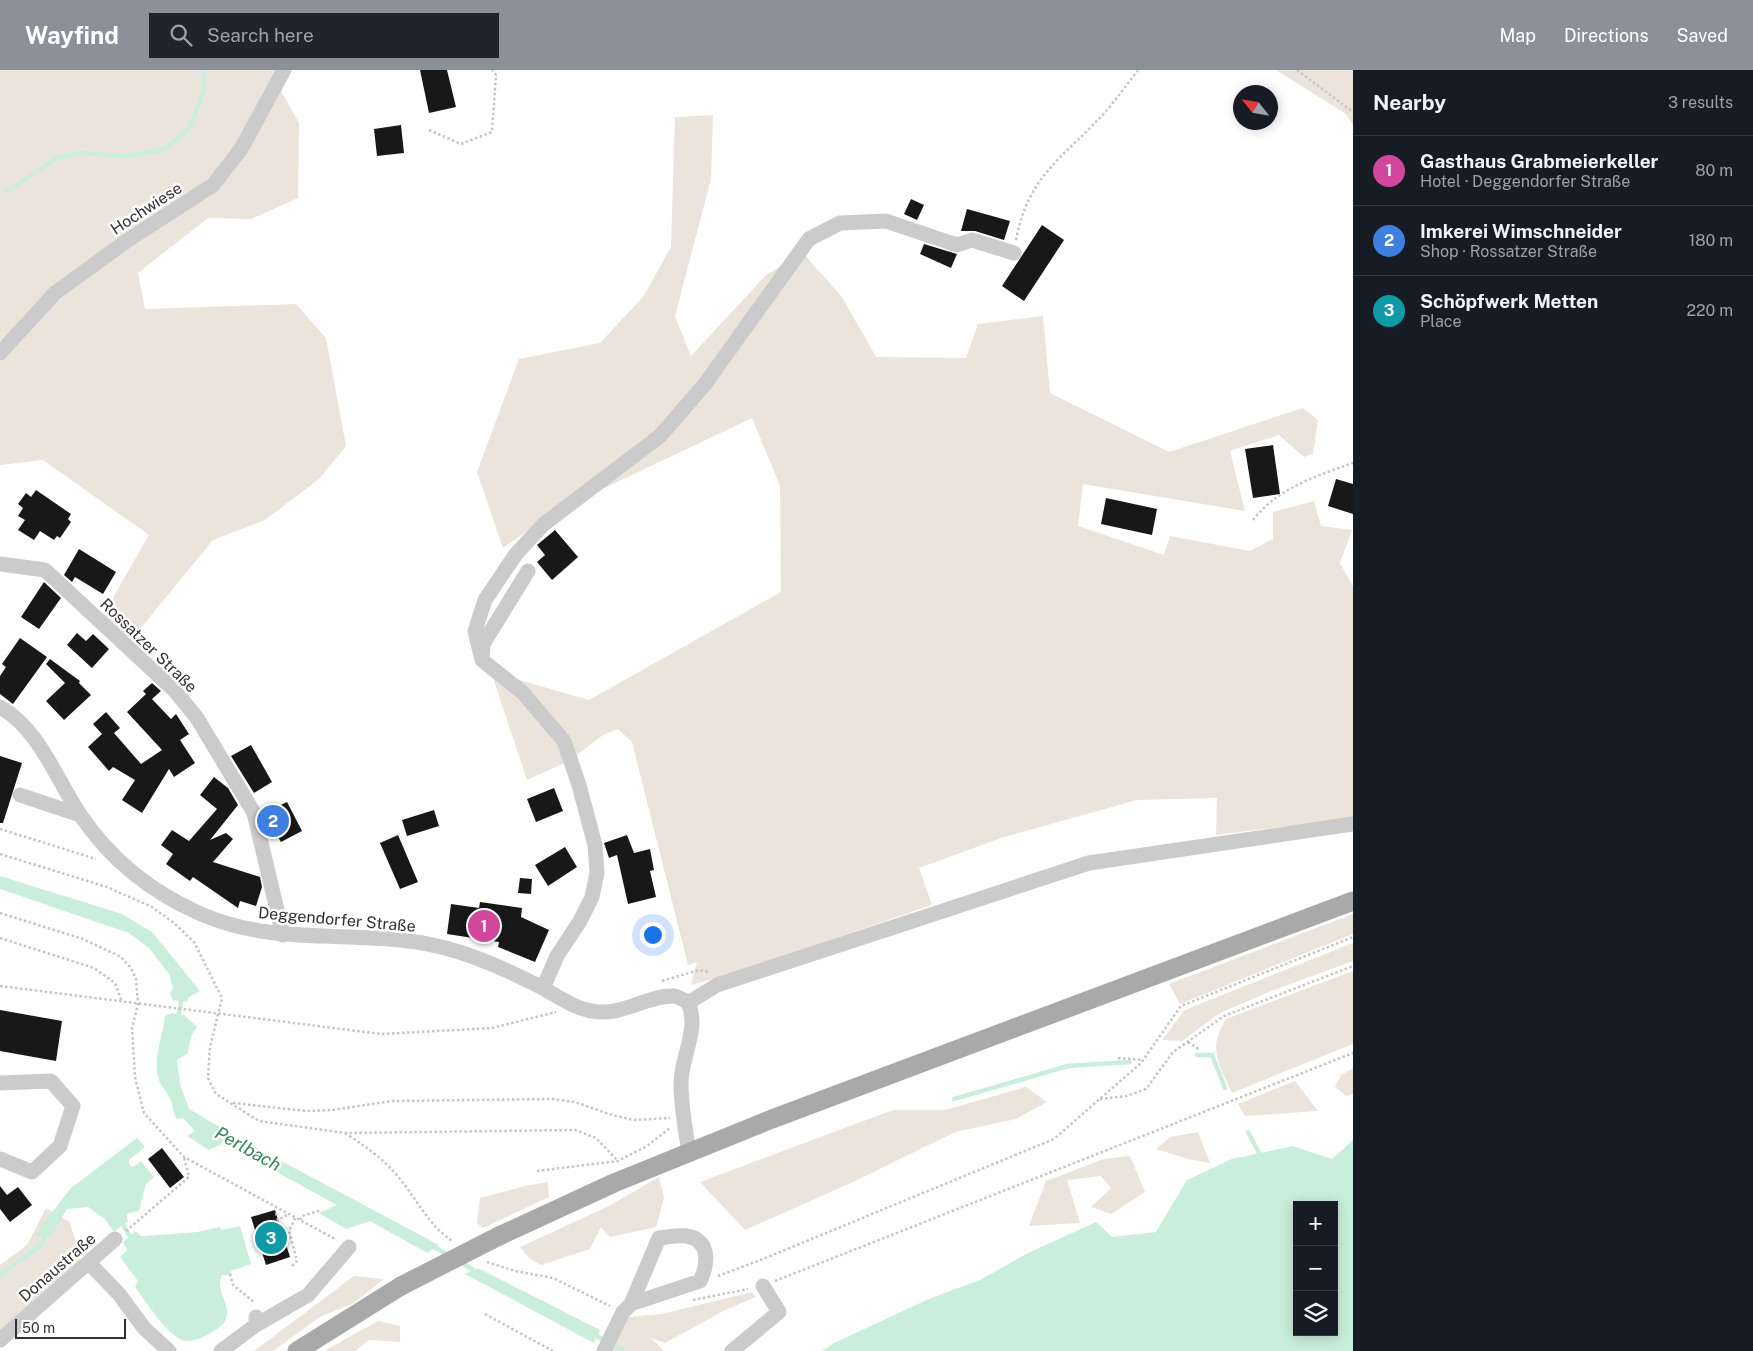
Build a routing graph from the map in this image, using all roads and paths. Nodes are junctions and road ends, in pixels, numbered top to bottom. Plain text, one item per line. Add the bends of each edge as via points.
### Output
1 (284, 70) edge
2 (492, 70) edge
3 (1138, 70) edge
4 (1297, 70) edge
5 (1353, 112) edge
6 (429, 130) dead end
7 (1014, 253) joint
8 (0, 352) edge
9 (1353, 463) edge
10 (1253, 520) dead end
11 (0, 564) edge
12 (528, 571) dead end
13 (482, 660) junction
14 (0, 707) edge
15 (20, 795) dead end
16 (80, 815) junction
17 (1353, 824) edge
18 (0, 829) edge
19 (0, 854) edge
20 (100, 861) dead end
21 (1353, 901) edge
22 (0, 913) edge
23 (188, 926) dead end
24 (183, 932) junction
25 (283, 936) junction
26 (1353, 937) edge
27 (0, 938) edge
28 (1353, 966) edge
29 (0, 986) edge
30 (543, 988) junction
31 (122, 1002) junction
32 (688, 1003) junction
33 (138, 1004) junction
34 (576, 1007) junction
35 (218, 1014) junction
36 (1188, 1042) junction
37 (1200, 1050) dead end
38 (1353, 1053) edge
39 (1118, 1058) dead end
40 (1143, 1060) junction
41 (0, 1083) edge
42 (1099, 1099) junction
43 (230, 1103) junction
44 (683, 1117) junction
45 (345, 1134) junction
46 (689, 1152) junction
47 (184, 1158) junction
48 (0, 1160) edge
49 (618, 1162) junction
50 (537, 1171) dead end
51 (322, 1210) dead end
52 (276, 1213) dead end
53 (289, 1214) junction
54 (296, 1218) junction
55 (300, 1220) junction
56 (134, 1225) dead end
57 (115, 1239) dead end
58 (457, 1245) dead end
59 (349, 1247) joint
60 (485, 1261) dead end
61 (88, 1263) junction
62 (292, 1266) dead end
63 (230, 1274) dead end
64 (710, 1278) dead end
65 (763, 1286) junction
66 (690, 1301) dead end
67 (627, 1308) junction
68 (256, 1314) junction
69 (485, 1314) dead end
70 (0, 1340) edge
71 (169, 1351) edge
72 (222, 1351) edge
73 (296, 1351) edge
74 (553, 1351) edge
75 (604, 1351) edge
76 (732, 1351) edge

1 - 8 street, Hochwiese via 241,149 213,185 128,240 55,293
2 - 6 path via 496,75 492,132 460,144
3 - 7 path via 1108,110 1040,177 1020,216
4 - 5 path
7 - 13 street via 972,240 957,245 886,222 840,223 810,239 705,384 660,436 544,524 516,554 485,600 475,631
9 - 10 path via 1308,478 1264,505
11 - 25 street, Rossatzer Straße via 46,570 175,690 197,718 254,813
12 - 13 street via 483,644
13 - 30 street via 523,694 564,741 595,845 597,873 592,897 557,956
14 - 16 street, Deggendorfer Straße via 31,735
15 - 16 street
16 - 25 street, Deggendorfer Straße via 110,853 163,894 202,915
17 - 32 street via 1090,863 717,985
18 - 20 path
19 - 24 path via 107,887 152,907
21 - 46 main road via 1036,1018
22 - 33 path via 83,940 121,957 136,979
23 - 24 path
24 - 35 path via 194,942 222,998
25 - 30 street, Deggendorfer Straße via 406,941 433,946 459,952
26 - 40 path via 1181,1006
27 - 31 path via 94,968 115,983
28 - 36 path via 1224,1016
29 - 31 path
30 - 34 street, Deggendorfer Straße
31 - 33 path
32 - 34 street, Deggendorfer Straße via 676,996 602,1013
32 - 44 street via 693,1021 682,1068
33 - 35 path
33 - 47 path via 132,1028 135,1077 144,1113
34 - 35 path via 492,1028 381,1034
35 - 43 path via 210,1047 208,1078 216,1094
36 - 37 path
36 - 42 path via 1173,1052 1146,1089 1126,1096
38 - 65 path
39 - 40 path
40 - 42 path
41 - 48 street via 51,1081 73,1106 60,1146 32,1172
42 - 64 path via 1054,1139
43 - 44 path via 306,1111 392,1101 552,1099 575,1102 633,1120
43 - 45 path via 259,1121
44 - 46 street
44 - 49 path via 647,1146
45 - 49 path via 575,1130 596,1138
45 - 58 path via 377,1154 396,1174 424,1215
46 - 73 main road, bridge via 499,1236 401,1286
47 - 53 path
47 - 56 path via 189,1177
49 - 50 path
51 - 55 path via 302,1216
52 - 53 path via 278,1220
53 - 54 path
54 - 55 path
54 - 62 path via 289,1231 296,1261
55 - 59 path
57 - 61 street, Donaustraße
59 - 68 street via 308,1295
60 - 67 path via 553,1278
61 - 70 street, Donaustraße
61 - 71 street via 119,1294 144,1328
63 - 68 path via 233,1285
65 - 66 path
65 - 76 street via 779,1312
67 - 67 street via 700,1281 706,1268 707,1256 703,1247 687,1236 659,1238
67 - 75 street
68 - 72 street
69 - 74 path

